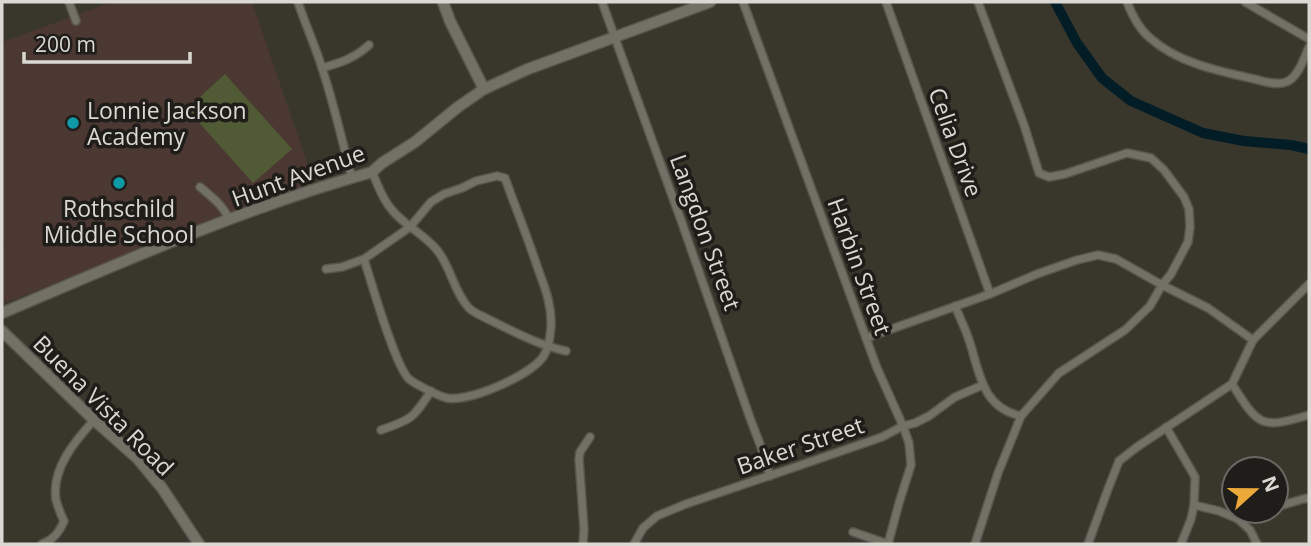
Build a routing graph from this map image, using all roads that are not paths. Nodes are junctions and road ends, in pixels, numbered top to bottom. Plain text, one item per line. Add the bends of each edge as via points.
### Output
1 (69, 2) edge
2 (298, 2) edge
3 (443, 2) edge
4 (602, 2) edge
5 (710, 2) edge
6 (743, 2) edge
7 (886, 2) edge
8 (978, 2) edge
9 (1126, 2) edge
10 (1245, 2) edge
11 (1257, 5) edge
12 (76, 21) dead end
13 (615, 37) junction
14 (1309, 39) edge
15 (369, 45) dead end
16 (1309, 47) edge
17 (323, 68) junction
18 (484, 89) junction
19 (372, 172) junction
20 (352, 178) junction
21 (200, 187) dead end
22 (229, 220) junction
23 (410, 227) junction
24 (363, 259) junction
25 (326, 269) dead end
26 (1309, 284) edge
27 (1161, 285) junction
28 (990, 294) junction
29 (955, 306) junction
30 (2, 313) edge
31 (2, 331) edge
32 (866, 338) junction
33 (1253, 340) junction
34 (548, 347) junction
35 (566, 351) dead end
36 (1232, 384) junction
37 (983, 385) junction
38 (431, 391) junction
39 (1006, 413) junction
40 (1309, 415) edge
41 (1021, 416) junction
42 (94, 420) junction
43 (903, 426) junction
44 (1166, 427) junction
45 (1015, 428) junction
46 (381, 430) dead end
47 (590, 437) dead end
48 (770, 476) junction
49 (1309, 498) edge
50 (1290, 503) edge
51 (1194, 505) junction
52 (1220, 511) edge
53 (1245, 525) edge
54 (853, 532) dead end
55 (42, 544) edge
56 (199, 544) edge
57 (583, 544) edge
58 (634, 544) edge
59 (888, 544) edge
60 (975, 544) edge
61 (1088, 544) edge
62 (1181, 544) edge
63 (1256, 544) edge

1 - 12 street
2 - 17 street
3 - 18 street
4 - 13 street, Langdon Street
5 - 13 street, Hunt Avenue
6 - 32 street, Harbin Street
7 - 28 street, Celia Drive
8 - 27 street via 1039,173 1049,177 1065,174 1127,153 1137,154 1151,158 1184,197 1189,209 1188,242
9 - 16 street via 1153,41 1194,63 1229,73 1285,83 1296,74
10 - 11 street
11 - 14 street
13 - 18 street, Hunt Avenue
13 - 48 street, Langdon Street
15 - 17 street via 346,61
17 - 20 street
18 - 19 street, Hunt Avenue
19 - 20 street, Hunt Avenue
19 - 23 street via 387,204
20 - 22 street, Hunt Avenue
21 - 22 street
22 - 30 street, Hunt Avenue
23 - 24 street
23 - 34 street via 440,253 469,309
23 - 34 street via 444,194 476,181 505,178 550,300
24 - 25 street
24 - 38 street via 398,361 408,378
26 - 33 street
27 - 28 street via 1116,259 1098,255
27 - 33 street via 1208,308
27 - 41 street via 1150,306 1125,330 1059,373
28 - 29 street
29 - 32 street
29 - 37 street
31 - 42 street, Buena Vista Road
32 - 43 street, Harbin Street
33 - 36 street
34 - 35 street
34 - 38 street via 530,369 490,389 464,398 447,398
36 - 40 street via 1261,422 1273,424
36 - 44 street
37 - 39 street
37 - 43 street, Baker Street via 955,397 915,424
38 - 46 street via 417,413
39 - 41 street
39 - 45 street
41 - 45 street
42 - 55 street via 65,457 56,499 64,522 59,533
42 - 56 street, Buena Vista Road via 138,459
43 - 48 street, Baker Street
43 - 59 street, Harbin Street via 911,466
44 - 51 street via 1195,477
44 - 61 street via 1119,461
45 - 60 street
47 - 57 street via 579,459
48 - 58 street, Baker Street via 657,516
49 - 50 street
51 - 52 street
51 - 62 street
53 - 63 street
54 - 59 street

